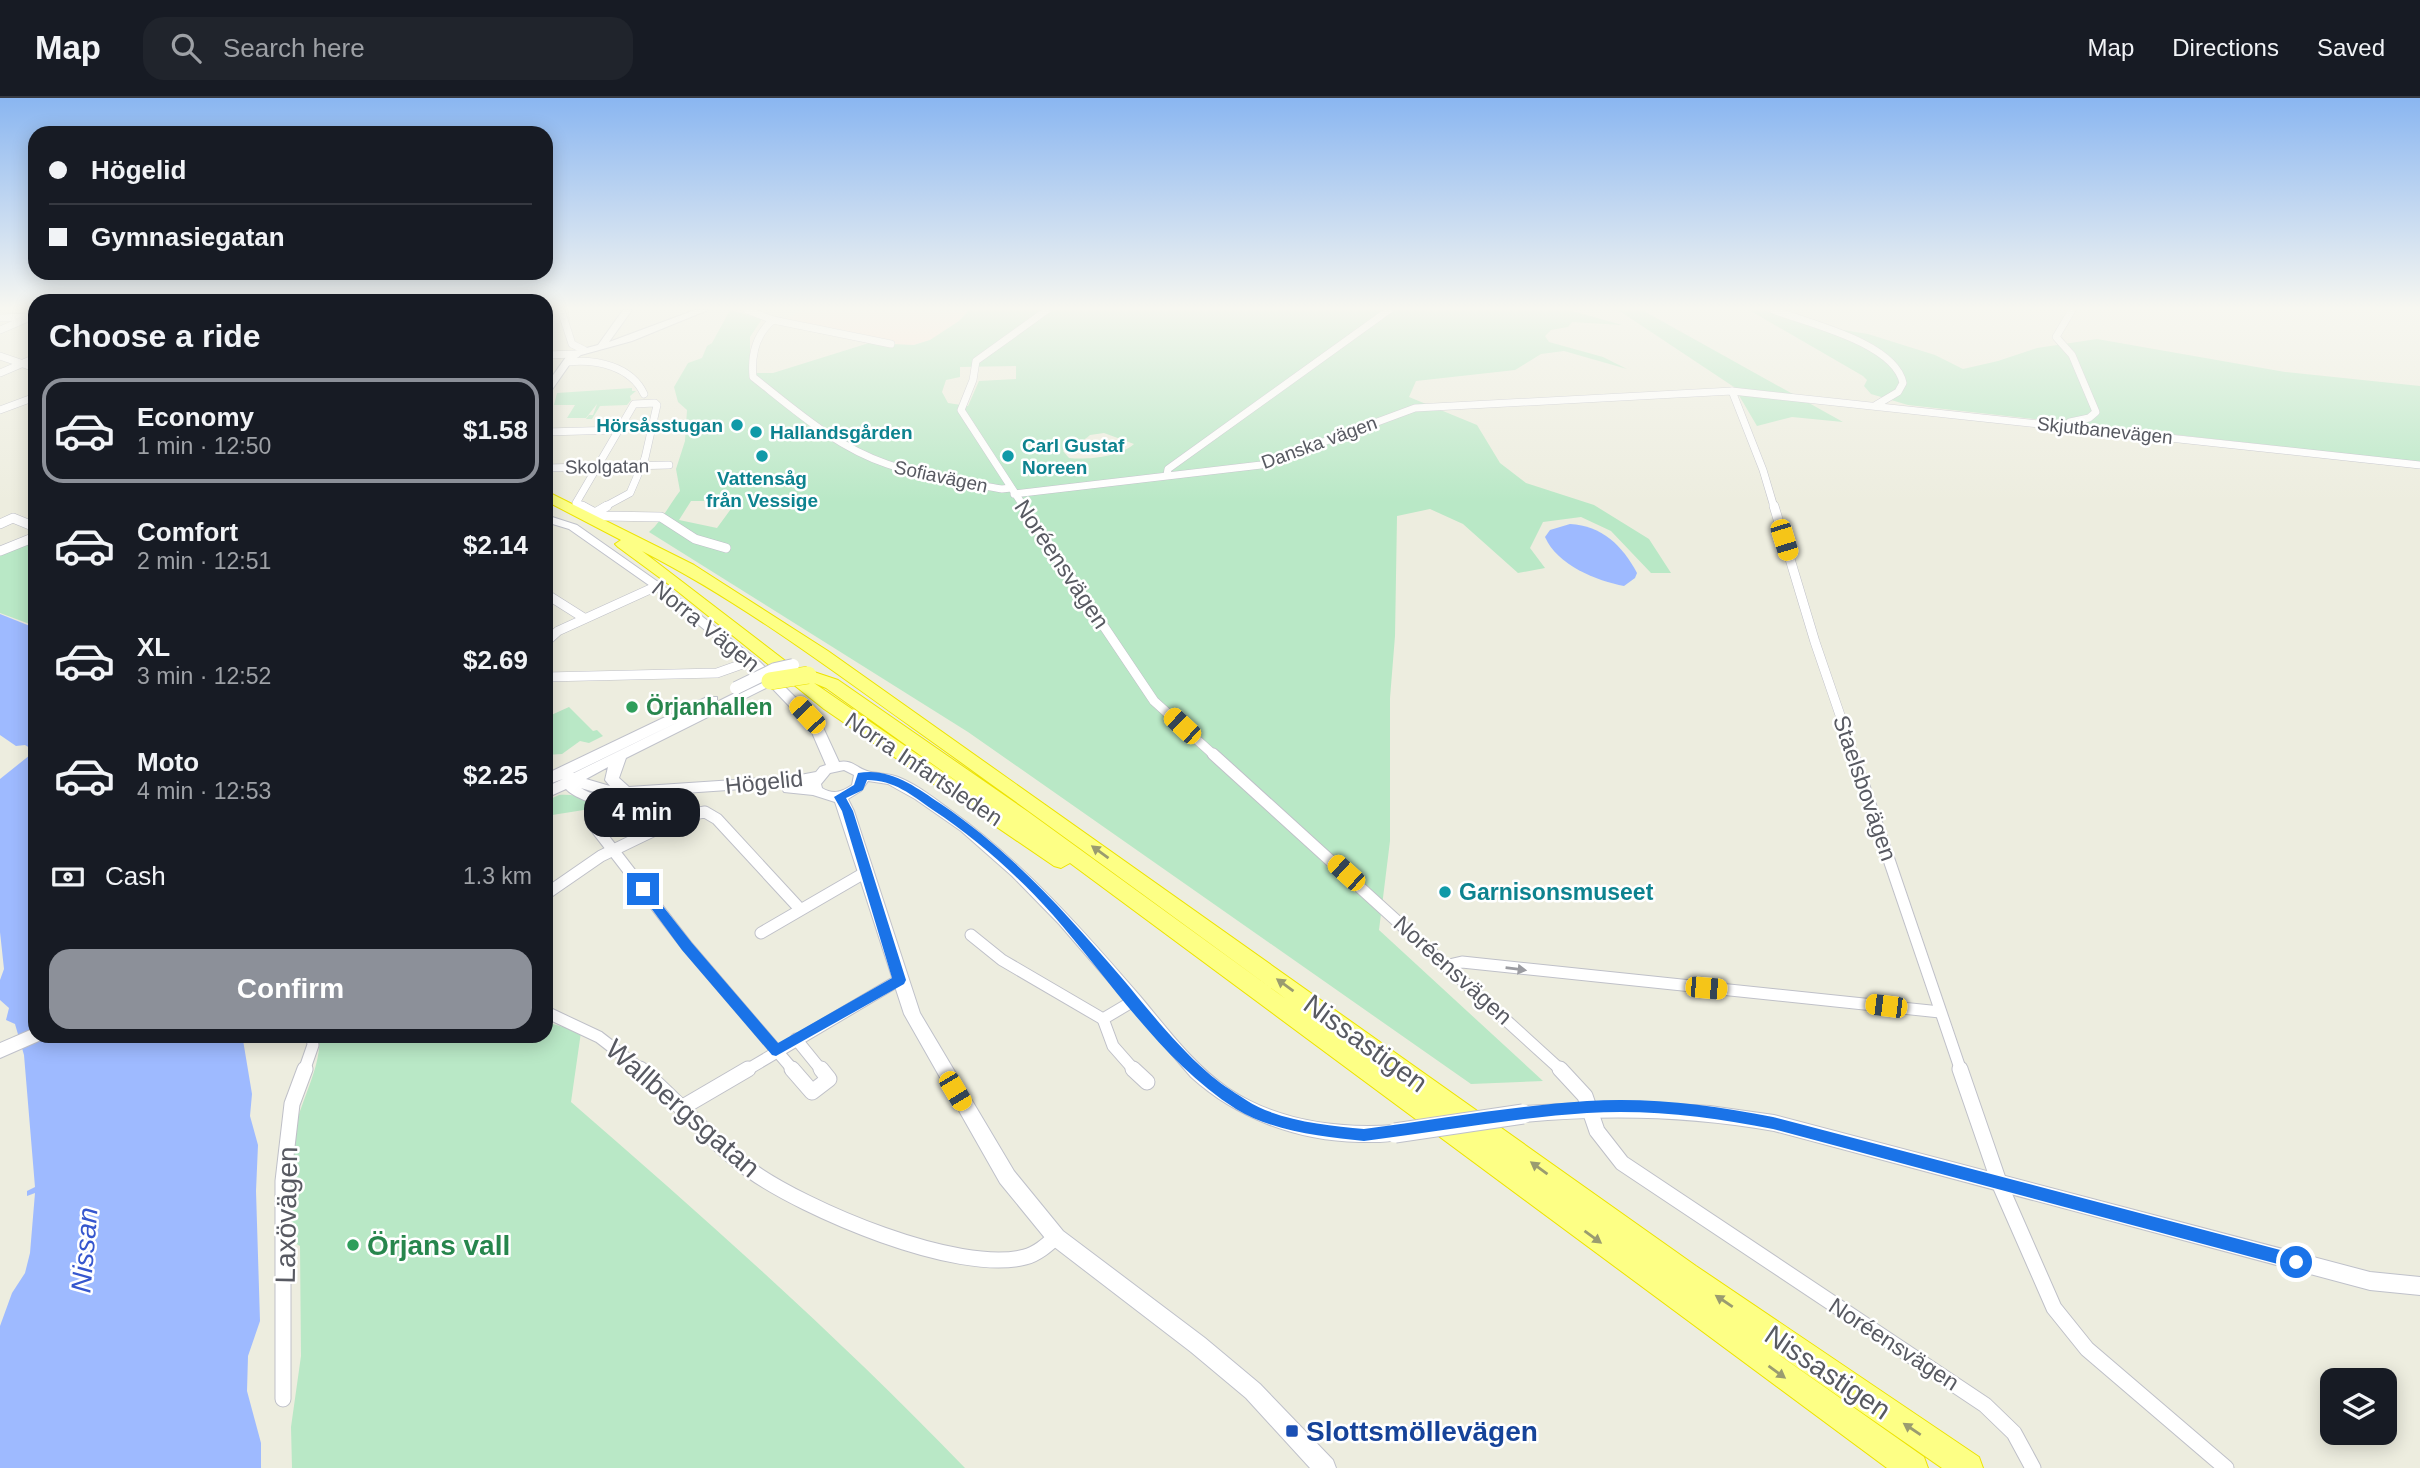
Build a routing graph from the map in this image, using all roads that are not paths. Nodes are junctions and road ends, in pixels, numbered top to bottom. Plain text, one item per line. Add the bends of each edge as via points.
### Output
1 (622, 374) edge
2 (753, 374) edge
3 (973, 374) edge
4 (1301, 374) edge
5 (1900, 374) edge
6 (2080, 374) edge
7 (1732, 391) junction
8 (1790, 395) joint
9 (644, 398) junction
10 (28, 400) edge
11 (1876, 405) junction
12 (0, 410) edge
13 (2048, 424) junction
14 (619, 430) junction
15 (553, 432) edge
16 (642, 465) junction
17 (669, 465) dead end
18 (2420, 465) edge
19 (597, 466) junction
20 (553, 468) edge
21 (1167, 475) junction
22 (1013, 491) junction
23 (553, 499) edge
24 (553, 507) edge
25 (594, 513) junction
26 (553, 520) edge
27 (0, 524) edge
28 (28, 524) edge
29 (611, 536) junction
30 (28, 540) edge
31 (726, 548) dead end
32 (0, 551) edge
33 (657, 586) junction
34 (553, 598) edge
35 (584, 618) junction
36 (553, 636) edge
37 (798, 639) junction
38 (751, 661) junction
39 (789, 669) junction
40 (553, 677) edge
41 (740, 691) junction
42 (904, 711) junction
43 (620, 757) junction
44 (834, 766) junction
45 (568, 776) junction
46 (862, 776) junction
47 (553, 779) edge
48 (817, 783) junction
49 (553, 788) edge
50 (626, 792) junction
51 (840, 797) junction
52 (592, 823) dead end
53 (613, 851) junction
54 (866, 872) junction
55 (553, 889) edge
56 (800, 909) junction
57 (1172, 928) junction
58 (761, 933) dead end
59 (971, 935) dead end
60 (1449, 965) junction
61 (899, 980) junction
62 (1135, 1000) junction
63 (1940, 1012) junction
64 (553, 1014) edge
65 (1103, 1018) junction
66 (28, 1028) edge
67 (28, 1038) edge
68 (796, 1039) junction
69 (0, 1042) edge
70 (313, 1043) edge
71 (776, 1051) junction
72 (0, 1052) edge
73 (1147, 1082) dead end
74 (683, 1107) junction
75 (1587, 1107) junction
76 (2000, 1185) junction
77 (1056, 1237) junction
78 (2420, 1286) edge
79 (283, 1399) dead end
80 (1325, 1468) edge
81 (1913, 1468) edge
82 (1968, 1468) edge
83 (2033, 1468) edge
84 (2226, 1468) edge

1 - 9 street via 639,384
2 - 22 street, Sofiavägen via 817,428 853,450 895,467
3 - 22 street, Noréensvägen via 961,410
4 - 21 street via 1168,469
5 - 11 street via 1903,383 1898,391
6 - 13 street via 2096,412 2089,418
7 - 8 street, Danska vägen
7 - 21 street, Danska vägen via 1415,408 1261,465
7 - 63 street, Staelsbovägen via 1763,470 1815,642
8 - 11 street, Skjutbanevägen
9 - 14 street via 634,404
9 - 16 street via 657,405
10 - 12 street
11 - 13 street, Skjutbanevägen
13 - 18 street, Skjutbanevägen
14 - 15 street
14 - 19 street
16 - 17 street, Skolgatan
16 - 19 street, Skolgatan
16 - 25 street via 630,493
19 - 20 street, Skolgatan
19 - 25 street via 576,503
21 - 22 street, Danska vägen
22 - 60 street, Noréensvägen via 1154,701
23 - 37 highway, Norra Infartsleden via 688,568
24 - 29 highway, Norra Infartsleden
25 - 31 street via 661,517 695,540
26 - 33 street, Norra Vägen via 573,527
27 - 28 street via 13,518
29 - 39 highway via 667,565 781,639 789,649
29 - 57 highway, Norra Infartsleden via 840,712 1087,878
30 - 32 street
33 - 35 street
33 - 38 street, Norra Vägen
34 - 35 street
35 - 36 street
37 - 39 highway via 803,652
37 - 42 highway, Norra Infartsleden
38 - 40 street via 717,673
38 - 44 street, Norra Vägen via 816,726
39 - 41 street
39 - 42 highway via 825,669 874,702
39 - 57 highway via 824,678
41 - 43 street
41 - 45 street
82 -> 42 highway, Nissastigen via 1686,1275
43 - 45 street
43 - 50 street via 612,780
44 - 46 street via 850,766
44 - 48 street
45 - 47 street
45 - 48 street, Högelid via 577,792 615,803
45 - 49 street
45 - 50 street, Högelid via 606,791
46 - 51 street via 859,787
46 - 62 street via 883,776 905,785 995,851 1056,910
48 - 50 street, Högelid
48 - 51 street via 828,797
51 - 54 street
52 - 53 street
53 - 55 street
53 - 56 street via 700,811 716,819
53 - 71 street
54 - 56 street
54 - 61 street
56 - 58 street
57 -> 81 highway, Nissastigen
59 - 65 street via 1061,998
60 -> 63 street via 1462,962
60 - 75 street, Noréensvägen via 1575,1082
61 - 68 street
61 - 77 street via 912,1014 1007,1177
62 - 65 street
62 - 75 street, bridge via 1202,1076 1243,1106 1272,1118 1364,1135
63 - 76 street, Staelsbovägen
64 - 74 street, Wallbergsgatan via 615,1045
65 - 73 street via 1109,1041
66 - 69 street
67 - 72 street
68 - 71 street
68 - 71 street via 829,1079 812,1092
70 - 79 street, Laxövägen via 292,1104 286,1142
71 - 74 street
74 - 77 street, Wallbergsgatan via 759,1176 848,1224 956,1254 1014,1258 1037,1252
75 - 76 street via 1720,1112
75 - 83 street, Noréensvägen via 1597,1131 1622,1163 1985,1405 2016,1436
76 - 78 street via 2370,1281
76 - 84 street, Staelsbovägen via 2054,1308 2087,1349
77 - 80 street via 1253,1391

